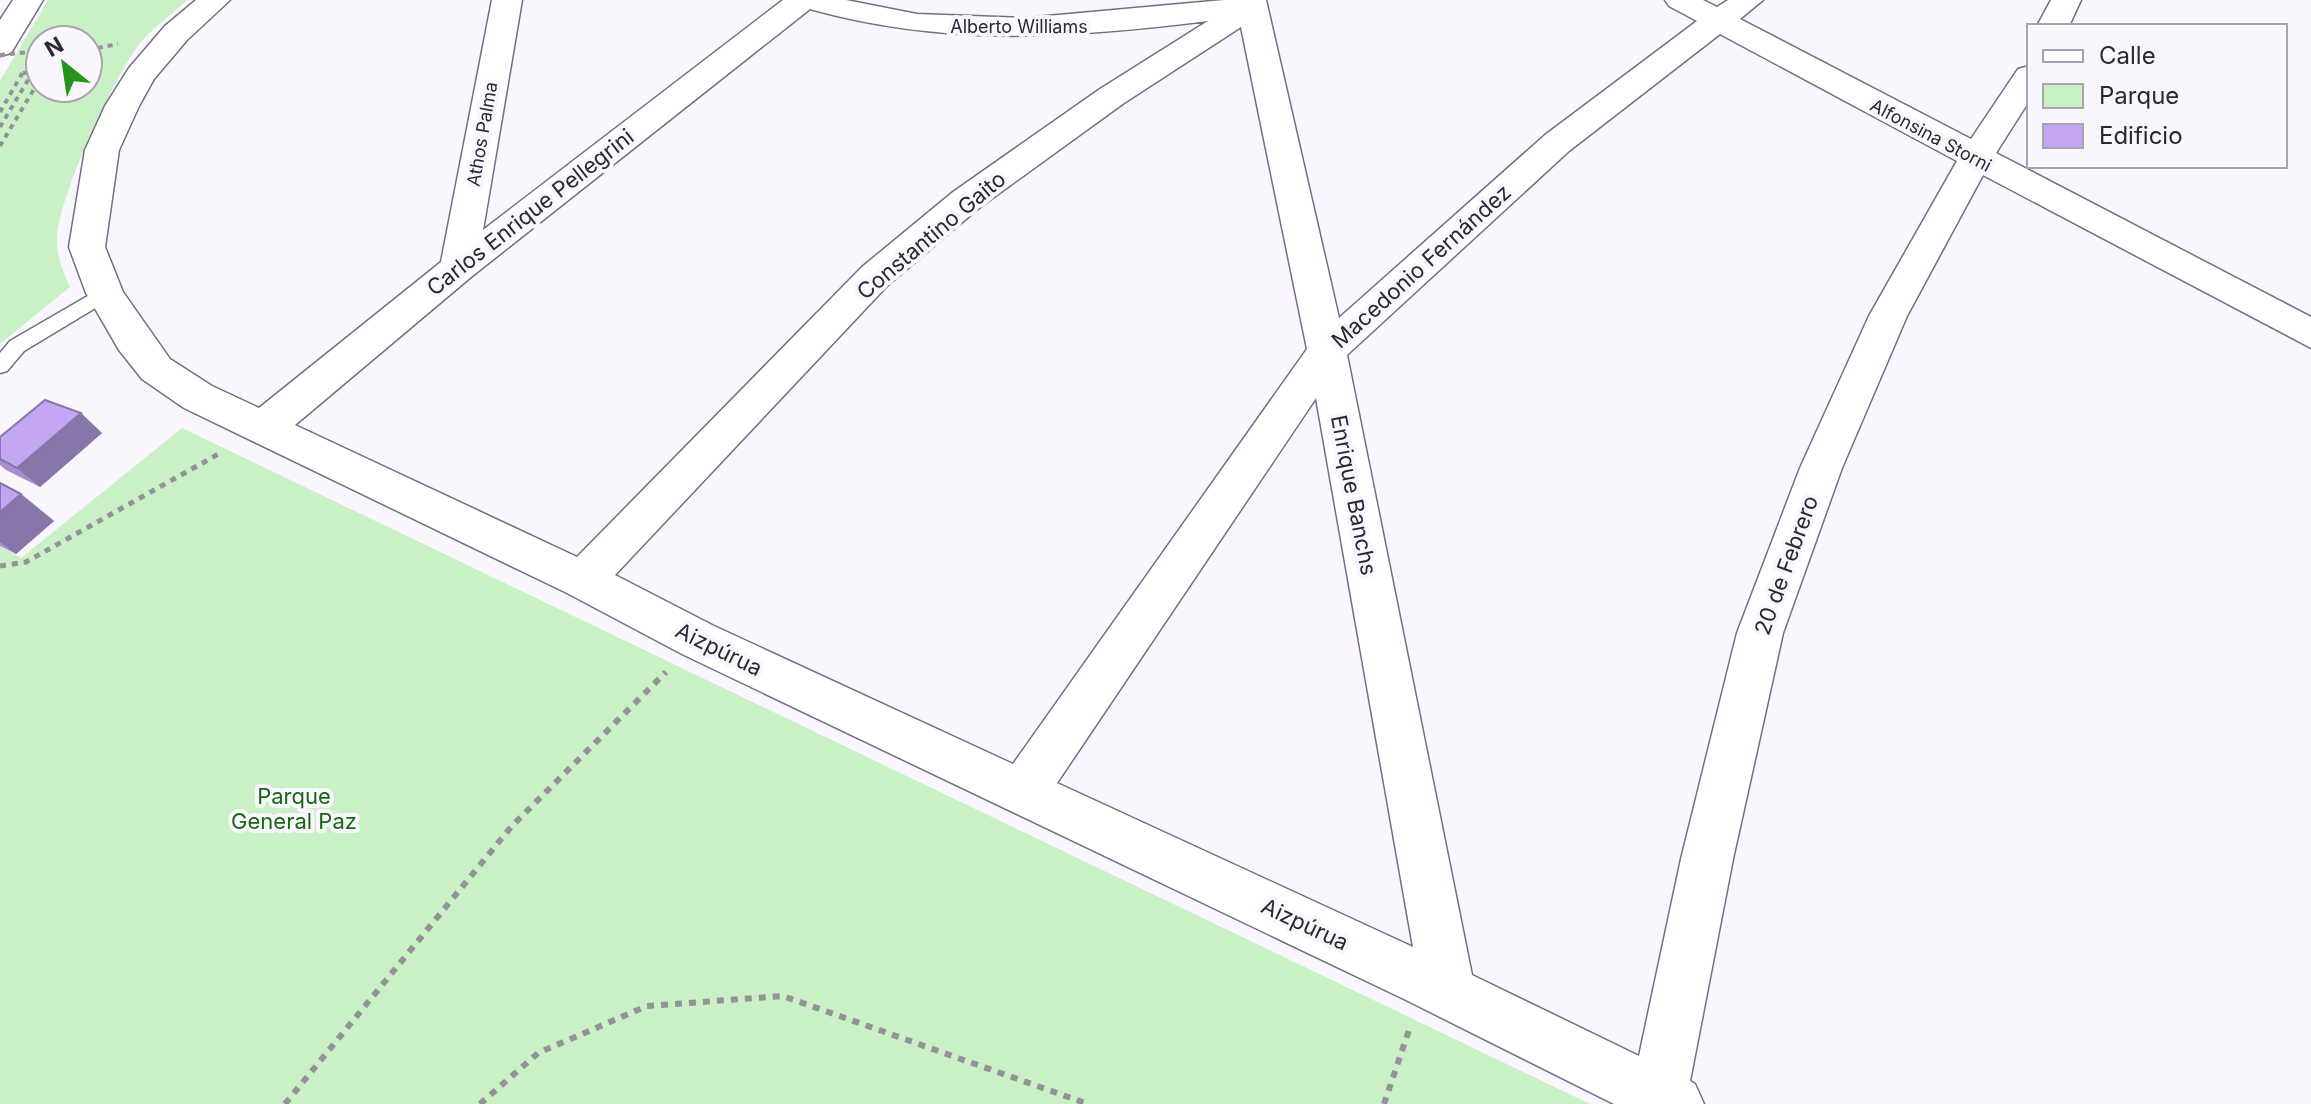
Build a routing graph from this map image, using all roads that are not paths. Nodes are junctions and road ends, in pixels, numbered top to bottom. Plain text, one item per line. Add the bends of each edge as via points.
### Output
1 (28, 0) edge
2 (215, 0) edge
3 (507, 0) edge
4 (802, 0) edge
5 (811, 0) edge
6 (1680, 0) edge
7 (2066, 0) edge
8 (1260, 2) edge
9 (1733, 10) edge
10 (2054, 24) edge
11 (0, 46) edge
12 (2027, 79) edge
13 (1975, 159) junction
14 (458, 268) junction
15 (105, 293) junction
16 (2311, 334) edge
17 (1327, 351) junction
18 (0, 366) edge
19 (262, 429) junction
20 (583, 580) junction
21 (1023, 791) junction
22 (1437, 986) junction
23 (1667, 1100) edge

1 - 11 street
2 - 15 street, Aizpúrua via 176,33 140,75 102,150 87,247
3 - 14 street, Athos Palma
4 - 14 street, Carlos Enrique Pellegrini
5 - 8 street, Alberto Williams via 949,28 1033,30
6 - 9 street, Alfonsina Storni
7 - 10 street
8 - 17 street, Enrique Banchs
8 - 20 street, Constantino Gaito via 1112,96 966,200 875,276
9 - 13 street, Alfonsina Storni
9 - 17 street, Macedonio Fernández via 1557,143
12 - 13 street, 20 de Febrero
13 - 16 street, Alfonsina Storni
13 - 23 street, 20 de Febrero via 1888,316 1821,468 1760,633 1707,859
14 - 19 street, Carlos Enrique Pellegrini
15 - 18 lane via 17,346
15 - 19 street, Aizpúrua via 156,369
17 - 21 street, Macedonio Fernández
17 - 22 street, Enrique Banchs
19 - 20 street, Aizpúrua
20 - 21 street, Aizpúrua via 698,640
21 - 22 street, Aizpúrua
22 - 23 street, Aizpúrua

